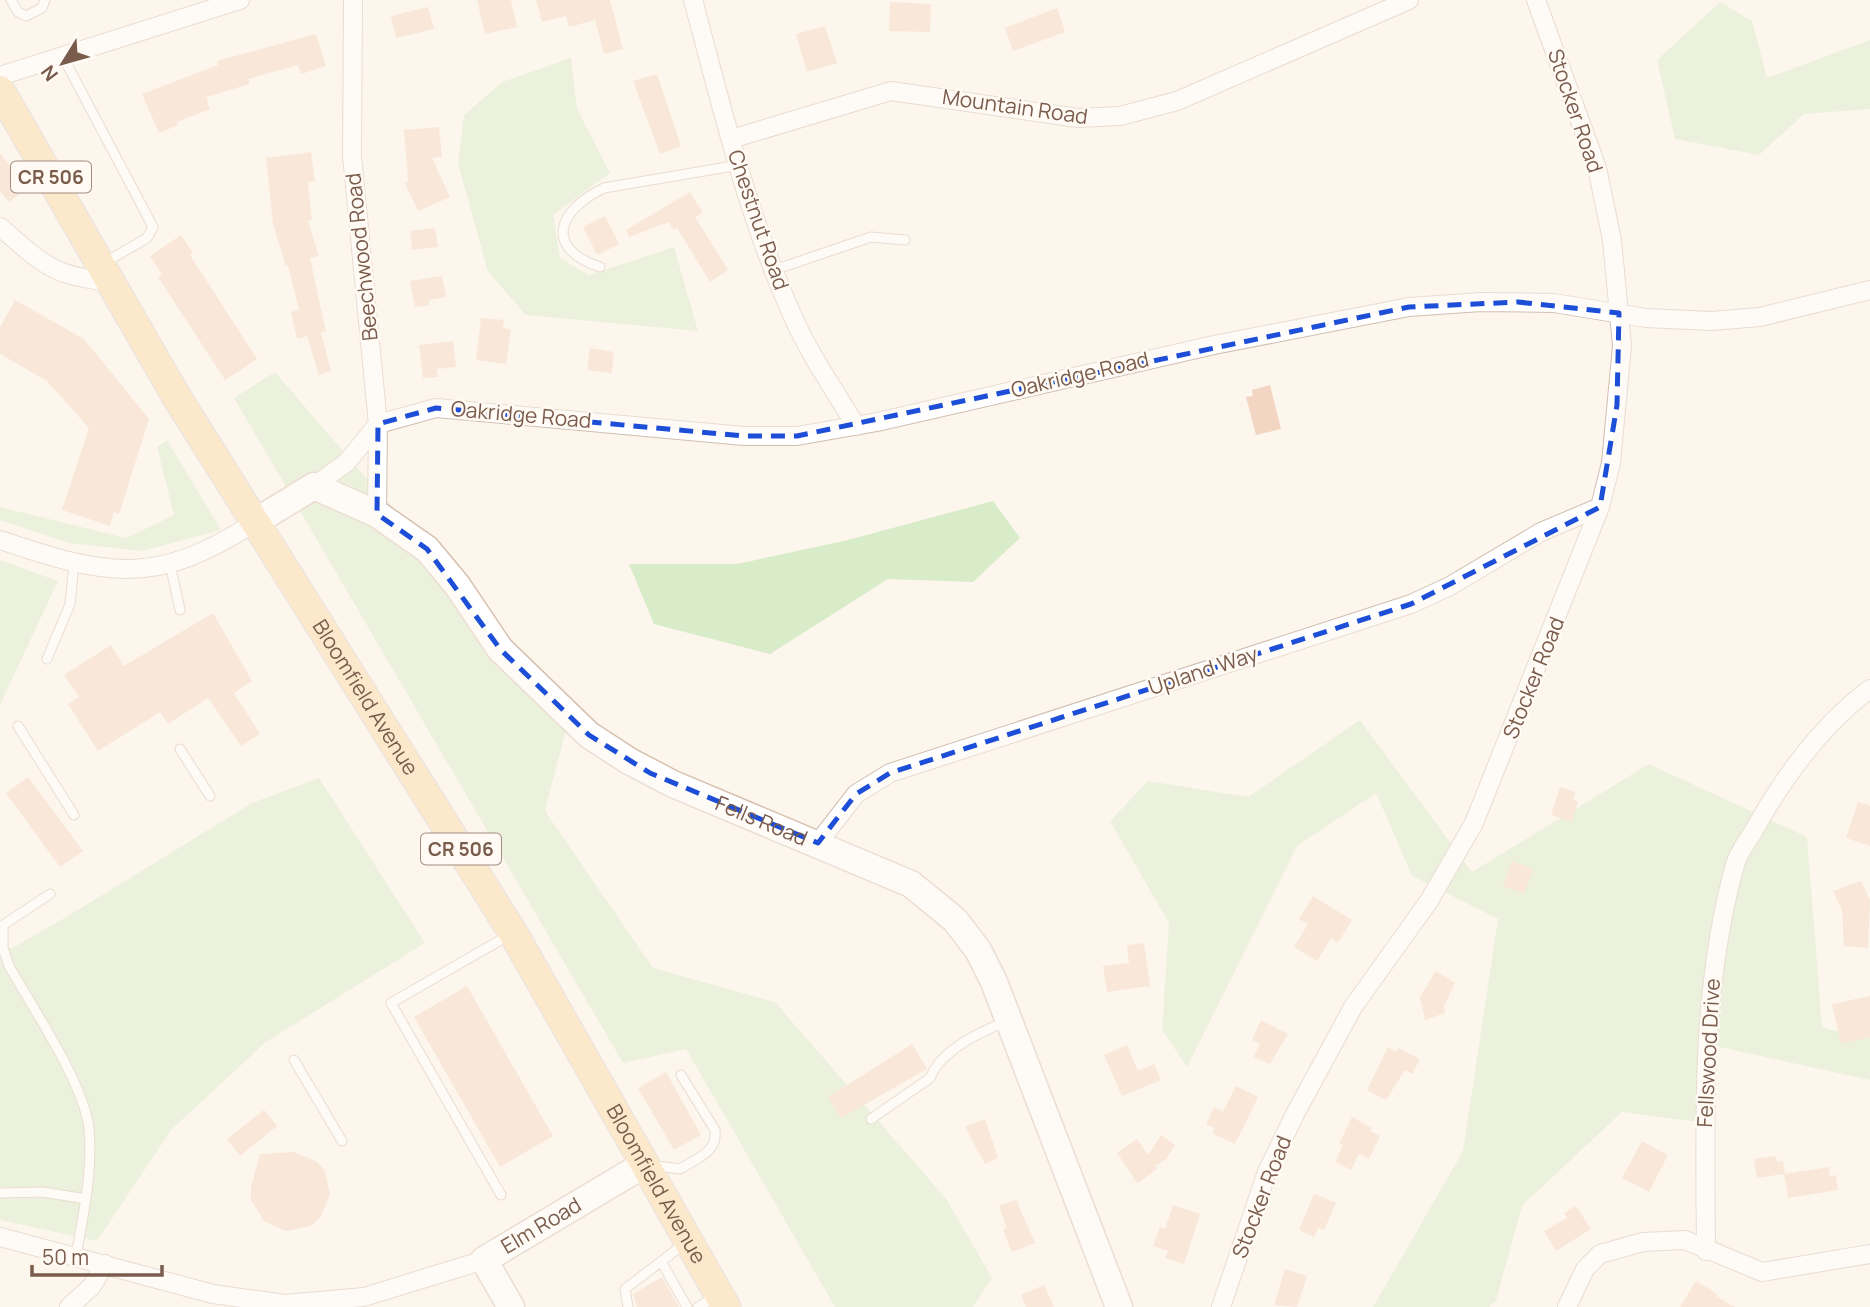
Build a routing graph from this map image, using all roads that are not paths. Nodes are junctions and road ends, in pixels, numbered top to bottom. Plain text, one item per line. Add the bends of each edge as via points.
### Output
1 (12, 0) edge
2 (45, 0) edge
3 (240, 0) edge
4 (353, 0) edge
5 (693, 0) edge
6 (1409, 0) edge
7 (1536, 0) edge
8 (62, 55) junction
9 (0, 76) edge
10 (0, 90) edge
11 (731, 139) junction
12 (739, 165) junction
13 (0, 227) edge
14 (905, 240) dead end
15 (600, 267) dead end
16 (774, 270) junction
17 (107, 273) junction
18 (1870, 290) edge
19 (1619, 313) junction
20 (378, 424) junction
21 (856, 426) junction
22 (314, 486) junction
23 (1600, 507) junction
24 (377, 514) junction
25 (255, 522) junction
26 (0, 540) edge
27 (74, 564) junction
28 (170, 564) junction
29 (180, 610) dead end
30 (47, 659) dead end
31 (1870, 689) edge
32 (18, 726) dead end
33 (180, 749) dead end
34 (209, 796) dead end
35 (74, 815) dead end
36 (818, 843) junction
37 (50, 894) dead end
38 (2, 927) edge
39 (513, 933) junction
40 (1008, 1020) junction
41 (294, 1060) dead end
42 (681, 1075) dead end
43 (871, 1119) dead end
44 (342, 1141) dead end
45 (645, 1164) junction
46 (0, 1193) edge
47 (501, 1195) dead end
48 (86, 1199) junction
49 (0, 1237) edge
50 (688, 1240) junction
51 (1706, 1251) junction
52 (1870, 1254) edge
53 (76, 1257) junction
54 (484, 1260) junction
55 (662, 1263) junction
56 (105, 1264) junction
57 (714, 1303) edge
58 (69, 1307) edge
59 (511, 1307) edge
60 (628, 1307) edge
61 (687, 1307) edge
62 (1119, 1307) edge
63 (1221, 1307) edge
64 (1567, 1307) edge

1 - 2 lane via 26,16 42,8
3 - 8 street
4 - 20 street, Beechwood Road via 352,156
5 - 11 street, Chestnut Road
6 - 11 street, Mountain Road via 1177,101 1139,113 1078,118 891,91
7 - 19 street, Stocker Road via 1600,178
8 - 9 street
8 - 17 lane via 153,227 147,238
10 - 17 main road, Bloomfield Avenue / CR 506
11 - 12 street, Chestnut Road
12 - 15 lane via 604,188 587,196 567,217 563,242 582,261
12 - 16 street, Chestnut Road
13 - 17 street via 50,269 77,279
14 - 16 lane via 871,237
16 - 21 street, Chestnut Road via 812,354
17 - 25 main road, Bloomfield Avenue / CR 506 via 176,396
18 - 19 street, Oakridge Road via 1732,320
19 - 21 street, Oakridge Road via 1554,303 1409,307 1214,345
19 - 23 street, Stocker Road via 1622,346 1617,405 1611,463
20 - 21 street, Oakridge Road via 418,411 451,407 744,436 797,436
20 - 22 street via 346,463
20 - 24 street, Beechwood Road
22 - 24 street, Fells Road
22 - 25 street
23 - 36 street, Upland Way via 1541,532 1410,604 890,773 856,794
23 - 63 street, Stocker Road via 1474,823 1429,901 1353,1007 1295,1114 1267,1172
24 - 36 street, Fells Road via 427,549 500,649 589,735 650,773
25 - 28 street via 212,548
25 - 39 main road, Bloomfield Avenue / CR 506
26 - 27 street
27 - 28 street via 116,569
27 - 30 lane via 70,604
28 - 29 lane
31 - 51 street, Fellswood Drive via 1841,711 1814,742 1765,808 1736,862 1711,983
32 - 35 lane
33 - 34 lane
36 - 40 street, Fells Road via 895,875 941,906 978,950
37 - 38 lane
38 - 48 lane via 9,966 71,1075 89,1127
39 - 45 main road, Bloomfield Avenue / CR 506
39 - 47 lane via 391,1003
40 - 43 lane via 976,1033 934,1068 930,1078
40 - 62 street, Fells Road
41 - 44 lane
42 - 45 lane via 715,1130 716,1140 711,1150 680,1169
45 - 50 main road, Bloomfield Avenue / CR 506
45 - 54 street, Elm Road
46 - 48 lane via 43,1192
48 - 53 lane
49 - 53 street
50 - 55 lane
50 - 57 main road, Bloomfield Avenue / CR 506
51 - 52 street via 1762,1272
51 - 64 street via 1685,1240 1643,1242 1600,1254 1585,1269
53 - 56 street
54 - 56 street via 390,1290 312,1303 237,1299
54 - 59 street, Elm Road
55 - 60 lane via 625,1289
55 - 61 lane
56 - 58 street via 92,1286

